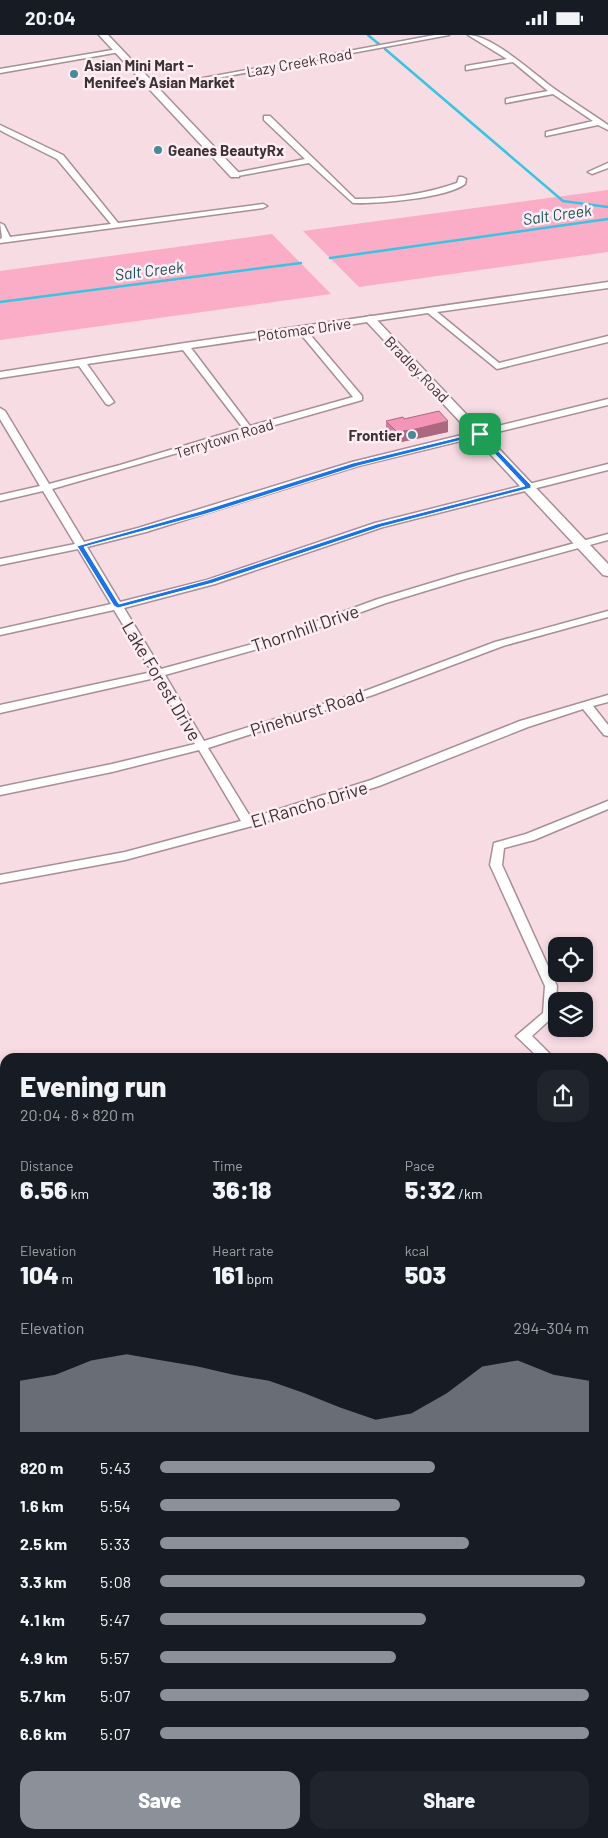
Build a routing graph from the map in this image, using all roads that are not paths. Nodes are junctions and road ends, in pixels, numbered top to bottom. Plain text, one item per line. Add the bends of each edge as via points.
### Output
1 (103, 35) edge
2 (446, 35) edge
3 (471, 35) edge
4 (118, 51) junction
5 (514, 60) junction
6 (468, 68) dead end
7 (0, 71) edge
8 (153, 88) junction
9 (554, 92) junction
10 (509, 101) dead end
11 (267, 117) dead end
12 (600, 122) junction
13 (0, 127) edge
14 (608, 128) edge
15 (549, 134) dead end
16 (311, 160) junction
17 (608, 165) edge
18 (592, 173) dead end
19 (234, 175) joint
20 (462, 179) dead end
21 (263, 206) dead end
22 (0, 225) edge
23 (116, 225) junction
24 (4, 241) edge
25 (608, 285) edge
26 (429, 310) junction
27 (370, 319) junction
28 (301, 329) junction
29 (608, 339) edge
30 (185, 346) junction
31 (82, 363) junction
32 (0, 375) edge
33 (608, 402) edge
34 (109, 403) dead end
35 (0, 411) edge
36 (248, 429) junction
37 (480, 434) junction
38 (608, 467) edge
39 (529, 487) junction
40 (46, 489) junction
41 (0, 498) edge
42 (608, 537) edge
43 (582, 544) junction
44 (80, 546) junction
45 (0, 562) edge
46 (608, 571) edge
47 (118, 606) junction
48 (608, 614) edge
49 (0, 632) edge
50 (157, 673) junction
51 (608, 698) edge
52 (585, 704) junction
53 (0, 709) edge
54 (608, 732) edge
55 (201, 746) junction
56 (0, 791) edge
57 (608, 805) edge
58 (248, 823) junction
59 (0, 879) edge
60 (542, 1053) edge

1 - 4 street
2 - 8 street, Lazy Creek Road
3 - 5 street
4 - 7 street
4 - 8 street
5 - 6 street
5 - 9 street
8 - 19 street
9 - 10 street
9 - 12 street
11 - 16 street
12 - 14 street
12 - 15 street
13 - 23 street via 60,157
16 - 19 street
16 - 20 street via 352,201 446,189 461,184
17 - 18 street
21 - 23 street
22 - 24 street
23 - 24 street
25 - 26 street, Potomac Drive
26 - 27 street, Potomac Drive
26 - 29 street via 497,366
27 - 28 street, Potomac Drive
27 - 37 street, Bradley Road
28 - 30 street, Potomac Drive
28 - 36 street, Terrytown Road via 359,398 329,409
30 - 31 street, Potomac Drive
30 - 36 street
31 - 32 street, Potomac Drive
31 - 34 street
33 - 37 street
35 - 40 street, Lake Forest Drive
36 - 40 street, Terrytown Road
37 - 39 street, Bradley Road
37 - 44 street via 355,464 204,513
38 - 39 street
39 - 43 street, Bradley Road
39 - 47 street via 379,525 211,582
40 - 41 street, Terrytown Road
40 - 44 street, Lake Forest Drive
42 - 43 street, Thornhill Drive
43 - 46 street, Bradley Road
43 - 50 street, Thornhill Drive via 461,577 382,601 264,644
44 - 45 street
44 - 47 street, Lake Forest Drive
47 - 49 street
47 - 50 street, Lake Forest Drive
48 - 55 street, Pinehurst Road via 499,644 369,693
50 - 53 street, Thornhill Drive
50 - 55 street, Lake Forest Drive
51 - 52 street, El Rancho Drive
52 - 54 street
52 - 58 street, El Rancho Drive via 524,724 375,783
55 - 56 street, Pinehurst Road
55 - 58 street, Lake Forest Drive
57 - 60 street via 530,837 498,846 496,865 551,986 549,1015 523,1036
58 - 59 street, El Rancho Drive via 125,856

